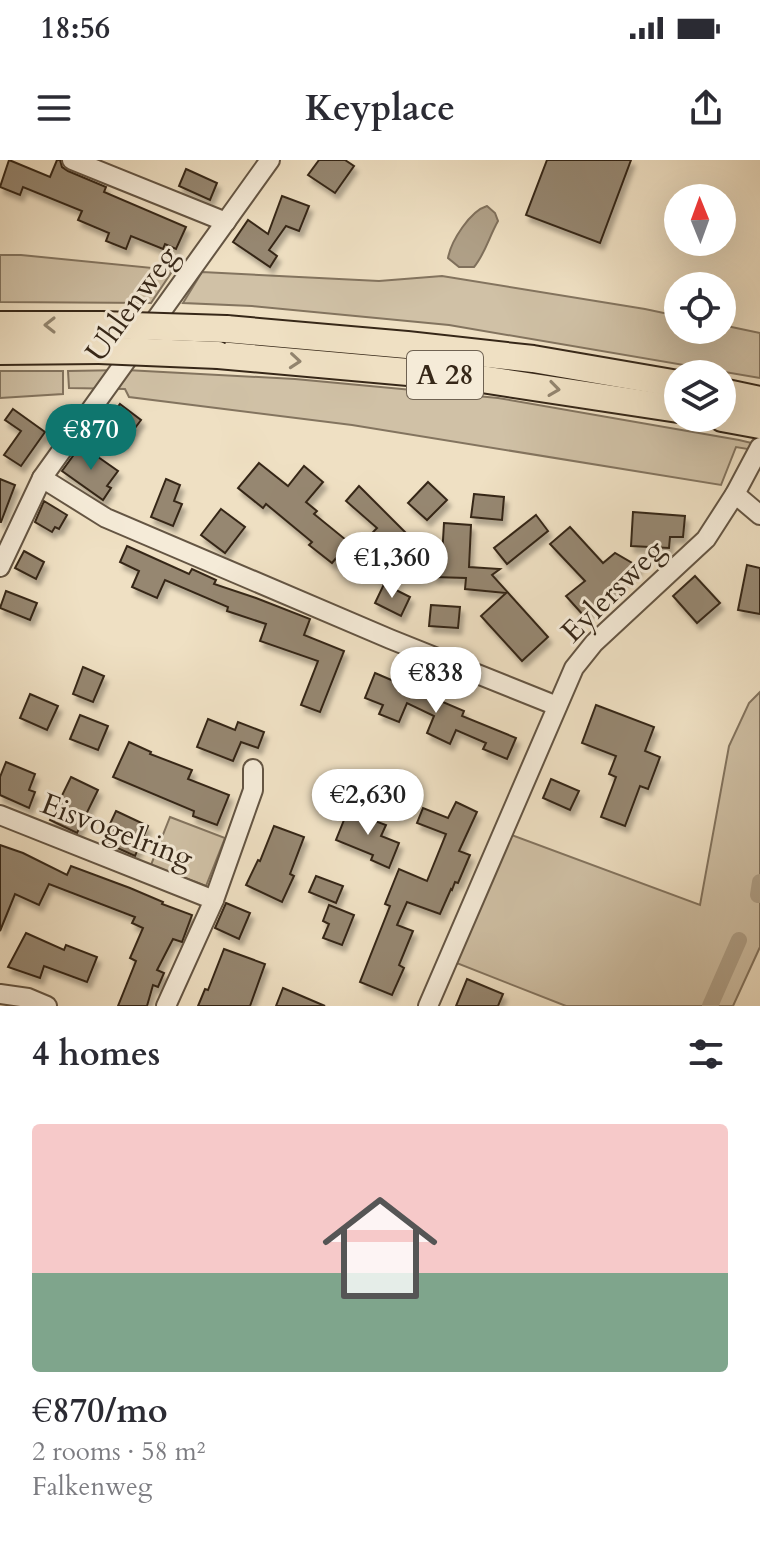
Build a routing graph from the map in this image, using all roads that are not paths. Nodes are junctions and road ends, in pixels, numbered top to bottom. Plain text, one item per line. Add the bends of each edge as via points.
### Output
1 (72, 160) edge
2 (270, 160) edge
3 (226, 222) junction
4 (0, 325) edge
5 (100, 337) junction
6 (0, 351) edge
7 (664, 382) edge
8 (760, 400) edge
9 (736, 403) edge
10 (664, 407) edge
11 (736, 412) edge
12 (760, 425) edge
13 (760, 447) edge
14 (42, 478) junction
15 (735, 494) junction
16 (760, 515) edge
17 (0, 567) edge
18 (557, 706) junction
19 (253, 769) dead end
20 (0, 815) edge
21 (214, 900) junction
22 (0, 994) edge
23 (47, 1006) edge
24 (166, 1006) edge
25 (428, 1006) edge

1 - 3 street
2 - 3 street, Uhlenweg
3 - 14 street, Uhlenweg
5 -> 4 highway, A 28
5 - 6 highway, A 28
5 - 7 highway, A 28, bridge via 226,329 533,359
5 -> 10 highway, A 28, bridge via 218,355 475,378
8 - 9 highway
11 - 12 highway
13 - 15 street, Eylersweg
14 - 17 street, Uhlenweg
14 - 18 street via 106,518
15 - 16 street
15 - 18 street, Eylersweg via 706,539 594,643 574,668
18 - 25 street, Eylersweg
19 - 21 street, Eisvogelring via 253,790
20 - 21 street, Eisvogelring
21 - 24 street, Eisvogelring
22 - 23 street

